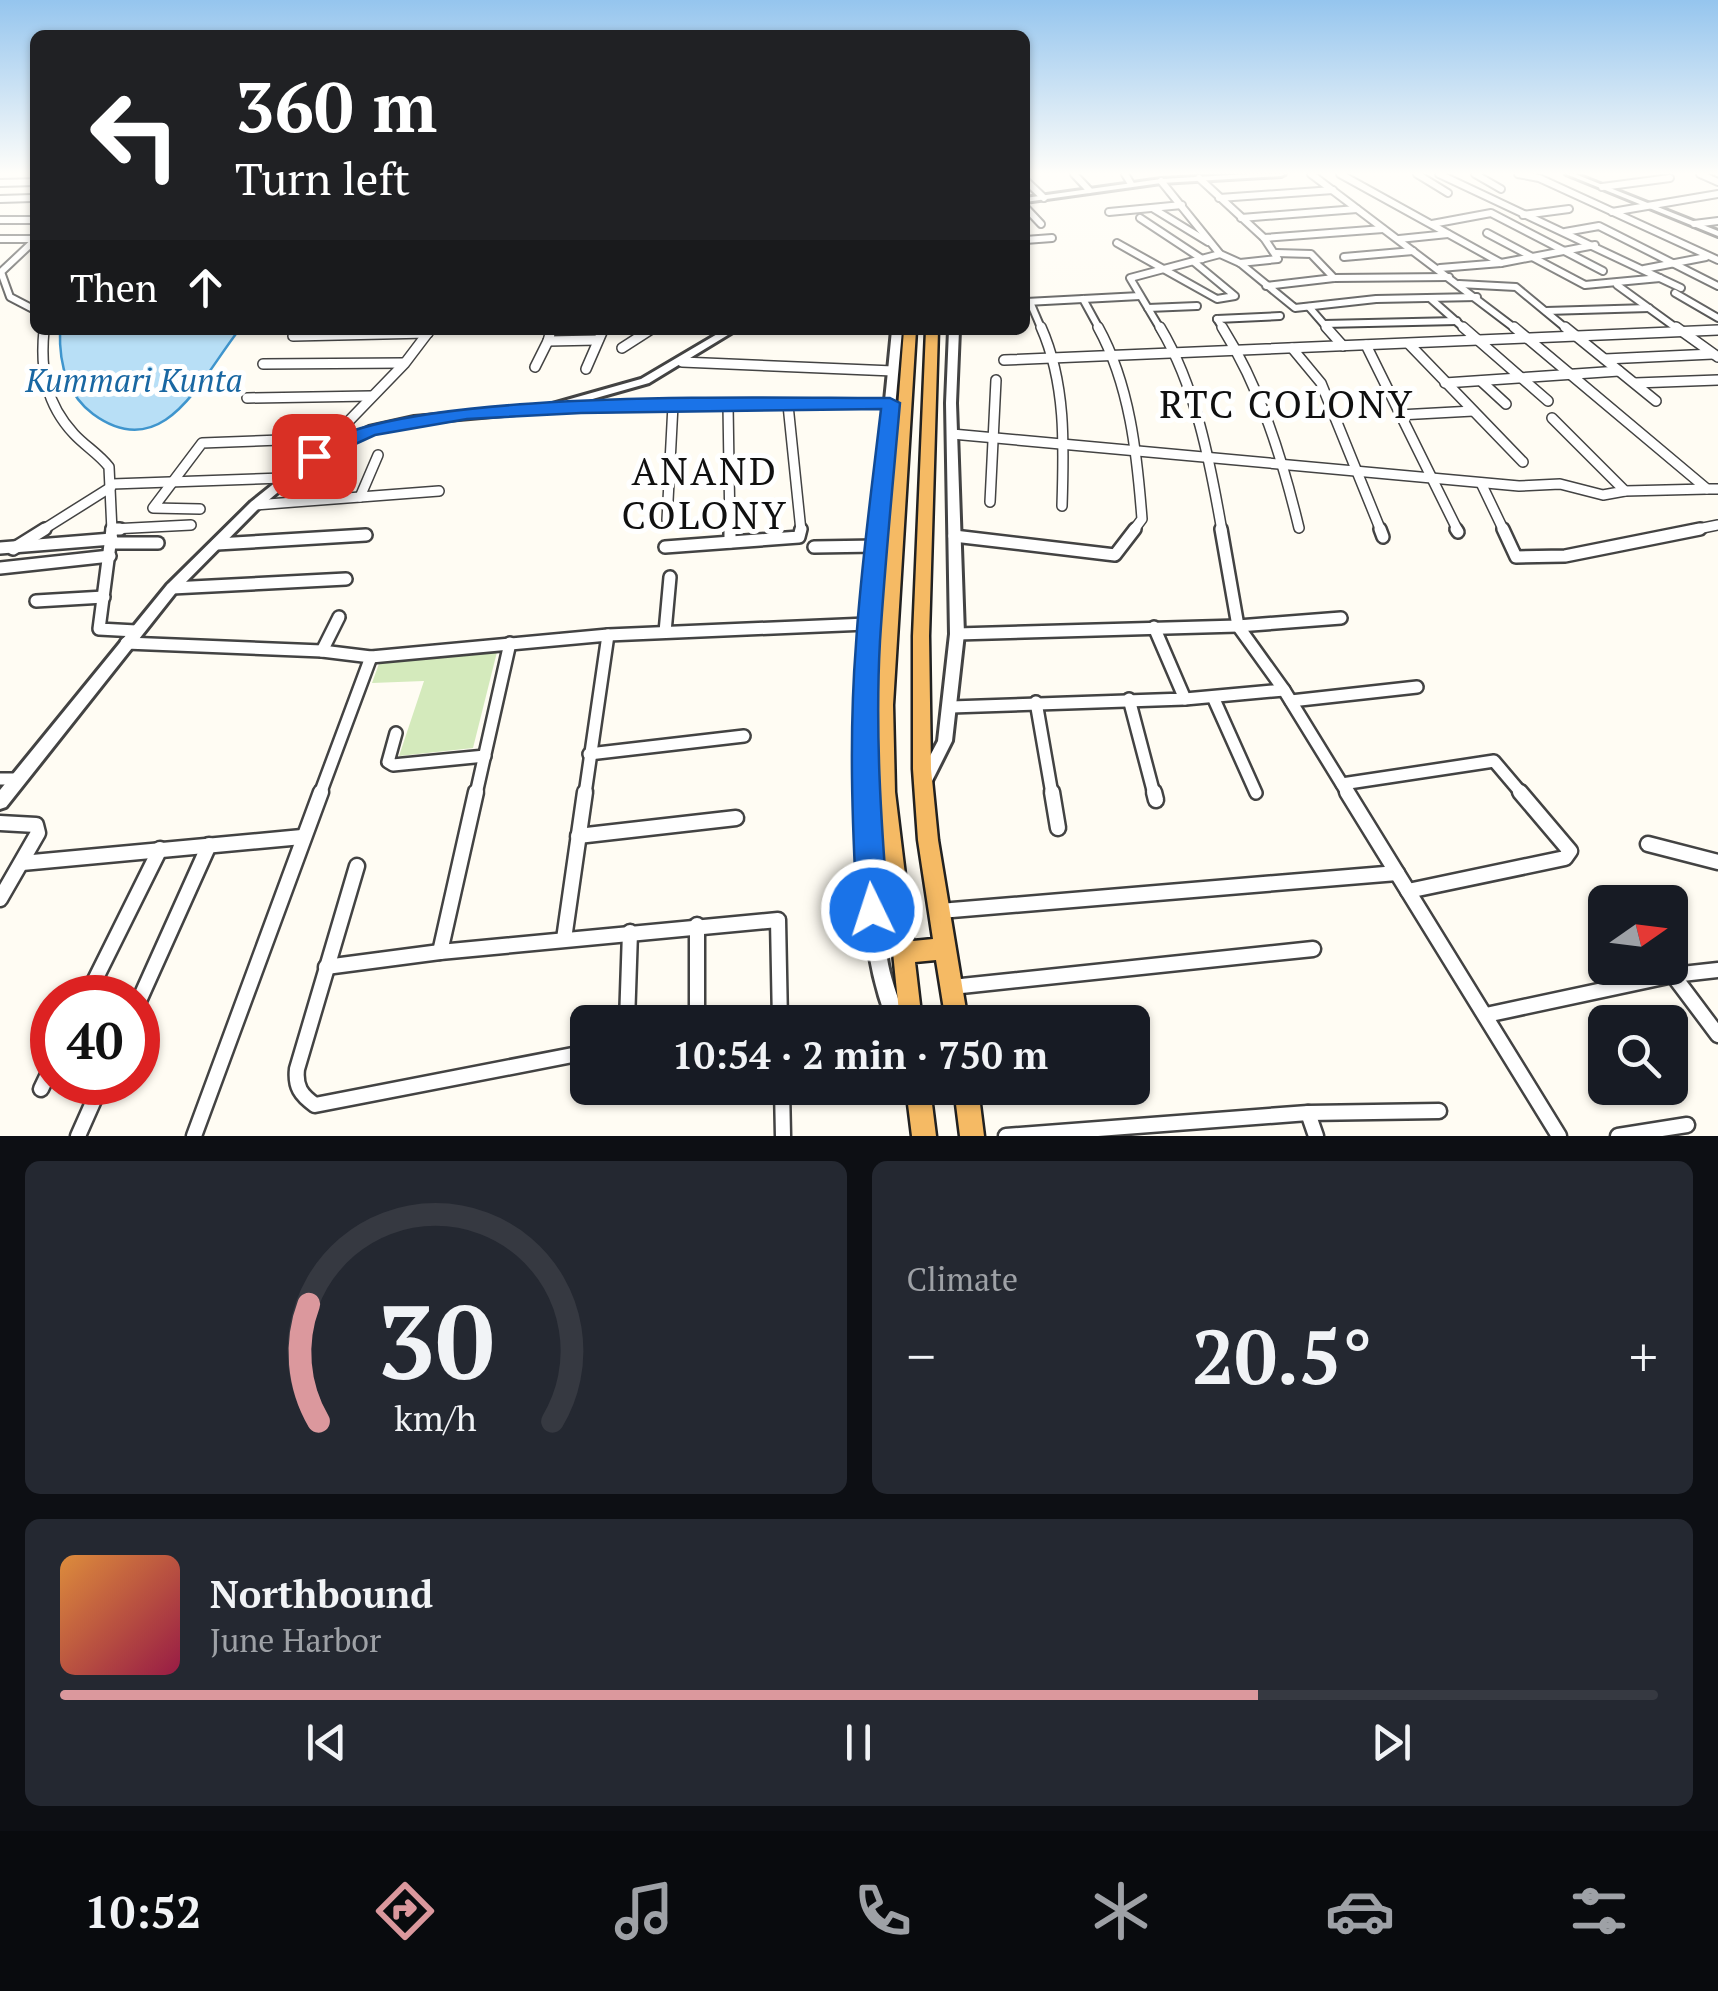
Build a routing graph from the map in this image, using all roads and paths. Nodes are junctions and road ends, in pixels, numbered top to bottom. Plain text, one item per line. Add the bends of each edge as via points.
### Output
1 (1152, 227) edge
2 (1184, 227) edge
3 (1199, 227) edge
4 (1252, 227) edge
5 (1382, 227) edge
6 (1437, 227) edge
7 (1518, 227) edge
8 (1552, 227) edge
9 (1594, 227) edge
10 (1602, 227) edge
11 (1647, 227) edge
12 (1384, 229) junction
13 (1564, 232) junction
14 (1487, 233) dead end
15 (1449, 234) junction
16 (0, 238) edge
17 (1052, 238) dead end
18 (1264, 238) junction
19 (1399, 239) junction
20 (30, 240) edge
21 (1030, 240) edge
22 (1117, 242) dead end
23 (30, 245) edge
24 (1594, 245) junction
25 (1214, 246) junction
26 (1414, 250) junction
27 (1565, 251) junction
28 (1276, 253) junction
29 (1220, 254) junction
30 (1344, 257) dead end
31 (1533, 257) junction
32 (1715, 257) edge
33 (1198, 260) junction
34 (1677, 262) junction
35 (1240, 263) junction
36 (1501, 263) junction
37 (1439, 268) junction
38 (1644, 269) junction
39 (1164, 270) junction
40 (1603, 271) dead end
41 (1450, 277) junction
42 (1334, 278) junction
43 (1357, 278) junction
44 (1662, 278) junction
45 (1460, 284) junction
46 (1617, 285) junction
47 (1266, 286) junction
48 (1718, 286) edge
49 (2, 292) edge
50 (1140, 296) junction
51 (1478, 297) junction
52 (1430, 298) junction
53 (1083, 299) junction
54 (1376, 299) junction
55 (1030, 302) edge
56 (1197, 306) dead end
57 (1310, 307) junction
58 (30, 308) edge
59 (1030, 308) edge
60 (1148, 308) junction
61 (1650, 308) junction
62 (1546, 311) junction
63 (1280, 316) dead end
64 (1718, 318) edge
65 (1457, 321) junction
66 (1324, 324) junction
67 (1718, 330) edge
68 (1682, 331) junction
69 (43, 335) edge
70 (327, 335) edge
71 (427, 335) edge
72 (550, 335) edge
73 (600, 335) edge
74 (642, 335) edge
75 (723, 335) edge
76 (897, 335) edge
77 (910, 335) edge
78 (932, 335) edge
79 (954, 335) edge
80 (293, 336) dead end
81 (1576, 336) junction
82 (1528, 338) junction
83 (598, 340) junction
84 (1478, 340) junction
85 (548, 342) junction
86 (1408, 344) junction
87 (1366, 345) junction
88 (1343, 346) junction
89 (622, 348) dead end
90 (1292, 348) junction
91 (1238, 350) junction
92 (1175, 352) junction
93 (1114, 356) junction
94 (1716, 356) edge
95 (1054, 358) junction
96 (1605, 359) junction
97 (1004, 360) dead end
98 (682, 362) junction
99 (404, 363) junction
100 (264, 364) dead end
101 (535, 368) dead end
102 (586, 369) dead end
103 (893, 371) junction
104 (1620, 372) junction
105 (1568, 375) junction
106 (1522, 378) junction
107 (996, 380) dead end
108 (1718, 380) edge
109 (1482, 381) junction
110 (1635, 382) junction
111 (1445, 383) junction
112 (372, 396) junction
113 (248, 398) dead end
114 (1548, 401) dead end
115 (1656, 401) dead end
116 (890, 403) junction
117 (1506, 404) dead end
118 (728, 405) junction
119 (788, 405) junction
120 (673, 406) junction
121 (550, 408) junction
122 (1474, 411) junction
123 (1399, 415) junction
124 (1552, 418) dead end
125 (952, 434) junction
126 (334, 438) junction
127 (992, 438) junction
128 (1064, 445) junction
129 (1136, 452) junction
130 (378, 455) dead end
131 (314, 456) junction
132 (1210, 458) junction
133 (1522, 462) dead end
134 (1284, 465) junction
135 (1355, 472) junction
136 (283, 478) junction
137 (1432, 479) junction
138 (172, 481) junction
139 (1481, 483) junction
140 (111, 486) junction
141 (1712, 489) edge
142 (439, 491) dead end
143 (1625, 491) junction
144 (360, 497) junction
145 (990, 502) dead end
146 (255, 504) junction
147 (1062, 506) dead end
148 (200, 509) dead end
149 (668, 520) dead end
150 (191, 524) dead end
151 (1718, 525) edge
152 (1298, 528) dead end
153 (1458, 532) dead end
154 (366, 534) dead end
155 (954, 536) junction
156 (1382, 537) dead end
157 (111, 542) junction
158 (730, 542) junction
159 (158, 543) dead end
160 (216, 544) junction
161 (814, 546) dead end
162 (878, 546) junction
163 (665, 547) dead end
164 (0, 548) edge
165 (13, 548) junction
166 (0, 568) edge
167 (670, 578) dead end
168 (346, 579) dead end
169 (172, 588) junction
170 (104, 597) junction
171 (36, 601) dead end
172 (339, 617) dead end
173 (1342, 618) dead end
174 (870, 622) junction
175 (890, 623) junction
176 (1154, 626) junction
177 (1238, 626) junction
178 (136, 631) junction
179 (665, 632) junction
180 (957, 634) junction
181 (608, 635) junction
182 (126, 643) junction
183 (510, 643) junction
184 (322, 651) junction
185 (370, 657) junction
186 (1418, 687) dead end
187 (1287, 695) junction
188 (1213, 697) junction
189 (1129, 699) junction
190 (1186, 699) junction
191 (1036, 702) junction
192 (950, 707) junction
193 (396, 733) dead end
194 (744, 736) dead end
195 (588, 754) junction
196 (484, 756) junction
197 (0, 779) edge
198 (17, 779) junction
199 (923, 784) junction
200 (1342, 784) junction
201 (1256, 793) dead end
202 (1156, 800) dead end
203 (0, 802) edge
204 (736, 818) dead end
205 (0, 823) edge
206 (1058, 828) dead end
207 (578, 836) junction
208 (302, 837) junction
209 (1648, 844) dead end
210 (208, 845) junction
211 (160, 850) junction
212 (1718, 862) edge
213 (22, 863) junction
214 (357, 866) dead end
215 (1397, 873) junction
216 (1408, 891) junction
217 (0, 898) edge
218 (939, 911) junction
219 (697, 925) junction
220 (630, 932) junction
221 (564, 939) junction
222 (946, 948) junction
223 (1313, 949) dead end
224 (440, 952) junction
225 (903, 953) junction
226 (326, 968) junction
227 (1718, 970) edge
228 (1688, 974) edge
229 (98, 975) edge
230 (150, 975) edge
231 (1630, 985) edge
232 (1680, 985) edge
233 (952, 987) junction
234 (628, 1005) edge
235 (697, 1005) edge
236 (780, 1005) edge
237 (888, 1005) edge
238 (909, 1005) edge
239 (955, 1005) edge
240 (1486, 1015) junction
241 (1718, 1035) edge
242 (570, 1055) edge
243 (92, 1105) edge
244 (782, 1105) edge
245 (920, 1105) edge
246 (968, 1105) edge
247 (1439, 1111) dead end
248 (1308, 1113) junction
249 (1687, 1125) dead end
250 (78, 1136) edge
251 (194, 1136) edge
252 (783, 1136) edge
253 (924, 1136) edge
254 (972, 1136) edge
255 (1006, 1136) edge
256 (1316, 1136) edge
257 (1559, 1136) edge
258 (1618, 1136) edge

1 - 33 street
2 - 25 street
3 - 25 street
4 - 18 street
5 - 12 street
6 - 15 street
7 - 27 street
8 - 13 street
9 - 13 street
10 - 34 street
11 - 32 street
12 - 18 street
12 - 19 street
13 - 24 street
14 - 31 street
15 - 19 street
15 - 36 street
16 - 20 street
17 - 21 street
18 - 28 street
19 - 26 street
22 - 39 street
23 - 49 street via 1,272
24 - 27 street
24 - 38 street
25 - 29 street
26 - 30 street
26 - 37 street
27 - 31 street
27 - 40 street
28 - 35 street via 1278,258
28 - 42 street via 1310,254
29 - 33 street
29 - 35 street
31 - 36 street
31 - 46 street via 1585,285
32 - 34 street
33 - 39 street
33 - 39 street via 1236,296 1217,298
34 - 38 street
34 - 48 street
35 - 47 street
36 - 37 street
37 - 41 street
38 - 44 street
39 - 50 street via 1130,278
41 - 43 street
41 - 45 street
42 - 43 street
42 - 47 street
43 - 54 street
44 - 46 street
44 - 64 street
45 - 51 street
45 - 62 street via 1512,285
46 - 61 street
47 - 57 street via 1295,308
49 - 58 street
50 - 53 street
50 - 60 street
51 - 52 street
51 - 82 street
52 - 54 street
52 - 65 street
53 - 55 street
53 - 93 street
54 - 57 street
56 - 60 street
57 - 66 street
59 - 95 street
60 - 92 street
61 - 62 street
61 - 68 street
62 - 81 street
63 - 91 street via 1216,320
65 - 66 street
65 - 84 street
66 - 88 street
67 - 68 street
68 - 81 street
68 - 94 street
69 - 140 street via 45,394 72,432 104,460
70 - 80 street
71 - 99 street
72 - 85 street
73 - 83 street
74 - 89 street
75 - 98 street
76 - 103 street
77 - 175 highway
78 - 199 highway
79 - 125 street
81 - 82 street
81 - 96 street
82 - 84 street
82 - 105 street
83 - 85 street
83 - 102 street
84 - 86 street
84 - 106 street
85 - 101 street
86 - 87 street
86 - 111 street
87 - 88 street
87 - 123 street
88 - 90 street
90 - 91 street
90 - 135 street via 1321,383
91 - 92 street
91 - 134 street
92 - 93 street
92 - 132 street
93 - 95 street
93 - 129 street
94 - 96 street
95 - 97 street
95 - 128 street
96 - 104 street
98 - 103 street
98 - 121 street via 644,381
99 - 100 street
99 - 112 street
103 - 116 street
104 - 105 street
104 - 110 street
105 - 106 street
105 - 141 street
106 - 109 street
106 - 114 street
107 - 127 street
108 - 110 street
109 - 111 street
109 - 117 street
110 - 115 street
111 - 122 street
112 - 113 street
112 - 126 street
116 - 119 street
116 - 162 street
118 - 119 street
118 - 120 street
118 - 158 street
119 - 158 street via 802,530 793,539
120 - 121 street
120 - 149 street
121 - 131 street via 414,420 369,430
122 - 123 street
122 - 133 street
123 - 137 street
124 - 143 street
125 - 127 street
125 - 155 street
126 - 131 street
126 - 138 street via 209,440
127 - 128 street
127 - 145 street
128 - 129 street
128 - 147 street
129 - 132 street
129 - 155 street via 1142,518 1115,555
130 - 144 street
131 - 136 street
132 - 134 street
132 - 177 street
134 - 135 street
134 - 152 street
135 - 137 street
135 - 156 street
136 - 138 street
136 - 146 street
137 - 139 street
137 - 153 street
138 - 140 street
138 - 148 street via 154,510
139 - 143 street
139 - 151 street via 1516,557 1565,556
140 - 157 street
140 - 165 street
141 - 143 street
142 - 144 street
144 - 146 street
146 - 160 street
150 - 157 street
154 - 160 street
155 - 180 street
157 - 159 street
157 - 165 street
157 - 166 street
157 - 170 street
158 - 163 street
160 - 169 street
161 - 162 street
162 - 174 street
164 - 165 street
167 - 179 street
168 - 169 street
169 - 178 street
170 - 171 street
170 - 178 street via 99,629
172 - 184 street
173 - 177 street
174 - 175 street
174 - 179 street
174 - 237 street via 868,847 875,944
175 - 225 highway via 886,792
176 - 177 street
176 - 180 street
176 - 190 street
177 - 187 street
178 - 182 street
179 - 181 street
180 - 192 street
181 - 183 street
181 - 195 street
182 - 184 street
182 - 198 street
183 - 185 street
183 - 196 street
184 - 185 street
185 - 208 street
186 - 187 street
187 - 188 street
187 - 200 street
188 - 190 street
188 - 201 street
189 - 190 street
189 - 191 street
189 - 202 street
191 - 192 street
191 - 206 street
192 - 199 street via 945,740
193 - 196 street via 388,762 393,766
194 - 195 street
195 - 207 street
196 - 224 street
197 - 198 street
198 - 203 street
199 - 218 highway
200 - 215 street
200 - 216 street via 1494,761 1570,851 1565,858
204 - 207 street
205 - 213 street via 36,825
207 - 221 street
208 - 210 street
208 - 251 street
209 - 212 street
210 - 211 street
210 - 230 street
211 - 213 street
211 - 229 street
213 - 217 street
214 - 226 street
215 - 216 street
215 - 218 street
216 - 240 street
218 - 222 highway
219 - 220 street
219 - 235 street
219 - 236 street via 778,920
220 - 221 street
220 - 234 street
221 - 224 street
222 - 225 highway
222 - 233 highway
223 - 233 street
224 - 226 street
225 - 238 highway
226 - 242 street via 295,1082 300,1096 315,1104
227 - 228 street
231 - 240 street
232 - 241 street
233 - 239 highway
240 - 257 street
243 - 250 street
244 - 252 street
245 - 253 highway
246 - 254 highway
247 - 248 street
248 - 255 street
248 - 256 street
249 - 258 street

